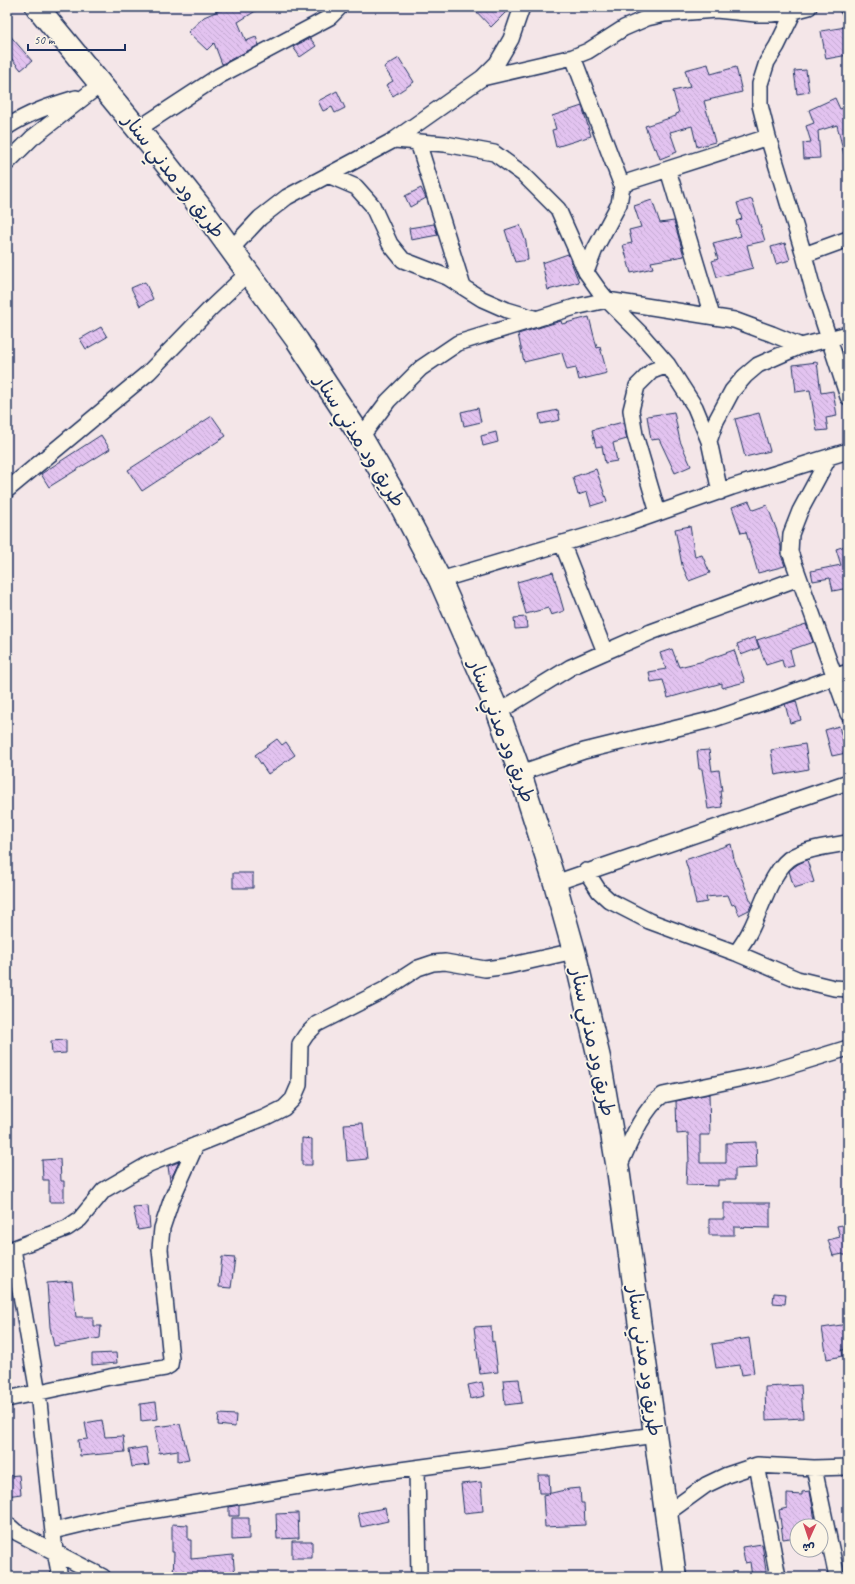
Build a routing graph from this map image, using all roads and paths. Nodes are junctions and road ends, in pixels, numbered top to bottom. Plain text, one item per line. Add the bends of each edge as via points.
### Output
1 (37, 7) edge
2 (340, 7) edge
3 (522, 7) edge
4 (809, 7) edge
5 (737, 9) edge
6 (794, 11) junction
7 (573, 57) junction
8 (482, 78) junction
9 (93, 90) junction
10 (23, 116) junction
11 (7, 118) edge
12 (7, 127) edge
13 (138, 129) junction
14 (768, 137) junction
15 (394, 140) junction
16 (418, 142) junction
17 (7, 163) edge
18 (668, 170) junction
19 (328, 175) junction
20 (622, 186) junction
21 (848, 239) edge
22 (231, 249) junction
23 (804, 255) junction
24 (586, 272) junction
25 (248, 273) junction
26 (463, 287) junction
27 (607, 300) junction
28 (712, 316) junction
29 (537, 319) junction
30 (848, 334) edge
31 (829, 339) junction
32 (801, 346) junction
33 (668, 365) junction
34 (848, 397) edge
35 (361, 437) junction
36 (709, 441) junction
37 (848, 451) edge
38 (829, 457) junction
39 (7, 490) edge
40 (720, 492) junction
41 (658, 513) junction
42 (562, 543) junction
43 (799, 578) junction
44 (440, 580) junction
45 (605, 652) junction
46 (841, 674) edge
47 (498, 712) junction
48 (848, 714) edge
49 (520, 773) junction
50 (848, 782) edge
51 (848, 843) edge
52 (586, 871) junction
53 (555, 883) junction
54 (574, 951) junction
55 (736, 953) junction
56 (848, 989) edge
57 (848, 1048) edge
58 (196, 1145) junction
59 (618, 1169) junction
60 (10, 1250) edge
61 (38, 1393) junction
62 (7, 1399) edge
63 (655, 1435) junction
64 (757, 1466) junction
65 (848, 1467) edge
66 (417, 1468) junction
67 (814, 1468) junction
68 (666, 1514) junction
69 (7, 1524) edge
70 (53, 1531) junction
71 (55, 1551) junction
72 (60, 1577) edge
73 (103, 1577) edge
74 (419, 1577) edge
75 (675, 1577) edge
76 (778, 1577) edge
77 (837, 1577) edge

1 - 9 highway, طريق ود مدني سنار
2 - 13 street via 330,17 218,76
3 - 8 street via 511,39 497,63
4 - 6 street
5 - 6 street via 756,14
5 - 7 street via 690,11 647,18
6 - 14 street via 767,62 760,84 760,105
7 - 8 street
7 - 20 street
8 - 15 street
9 - 10 street
9 - 13 highway, طريق ود مدني سنار
9 - 17 street via 32,138
10 - 11 street
10 - 12 street
13 - 22 highway, طريق ود مدني سنار
14 - 18 street
14 - 23 street
15 - 16 street
15 - 19 street
16 - 24 street via 494,153 524,174 558,209
16 - 26 street
18 - 20 street
18 - 28 street
19 - 22 street via 287,197 260,218
19 - 26 street via 356,187 372,205 390,244 403,260 446,277
20 - 24 street via 619,204
21 - 23 street
22 - 25 highway, طريق ود مدني سنار
23 - 31 street
24 - 27 street
25 - 35 highway, طريق ود مدني سنار via 297,340
25 - 39 street via 149,372
26 - 29 street via 507,310
27 - 28 street
27 - 29 street
27 - 33 street
28 - 32 street via 734,320
29 - 35 street via 458,343 421,368 388,401
30 - 31 street
31 - 32 street
31 - 34 street
32 - 36 street via 758,365 745,376 732,392 716,421
33 - 36 street via 695,407
33 - 41 street via 652,371 637,386 631,410 635,435
35 - 44 highway, طريق ود مدني سنار
36 - 40 street
37 - 38 street
38 - 40 street
38 - 43 street via 800,511 791,534 790,552
40 - 41 street
41 - 42 street
42 - 44 street
42 - 45 street
43 - 45 street via 651,632
43 - 46 street
44 - 47 highway, طريق ود مدني سنار
45 - 47 street via 571,667
46 - 48 street
46 - 49 street via 714,719 584,751
47 - 49 highway, طريق ود مدني سنار
49 - 53 highway, طريق ود مدني سنار
50 - 52 street
51 - 55 street via 808,851 782,863 752,928
52 - 53 street
52 - 55 street via 599,891 610,901 649,921
53 - 54 highway, طريق ود مدني سنار
54 - 58 street via 485,970 445,962 418,968 384,990 317,1024 306,1035 300,1044 299,1085 293,1099 284,1108
54 - 59 highway, طريق ود مدني سنار via 599,1058
55 - 56 street via 797,979
57 - 59 street via 767,1073 663,1095 654,1100 635,1131
58 - 60 street via 149,1164 104,1190 80,1219 67,1228
58 - 61 street via 162,1228 160,1249 170,1365
59 - 63 highway, طريق ود مدني سنار
60 - 61 street
61 - 62 street
61 - 70 street
63 - 66 street
63 - 68 highway, طريق ود مدني سنار
64 - 67 street
64 - 68 street via 706,1485
64 - 76 street
65 - 67 street
66 - 70 street via 103,1518
66 - 74 street
67 - 77 street
68 - 75 highway, طريق ود مدني سنار
69 - 71 street via 16,1532
70 - 71 street
71 - 72 street
71 - 73 street

